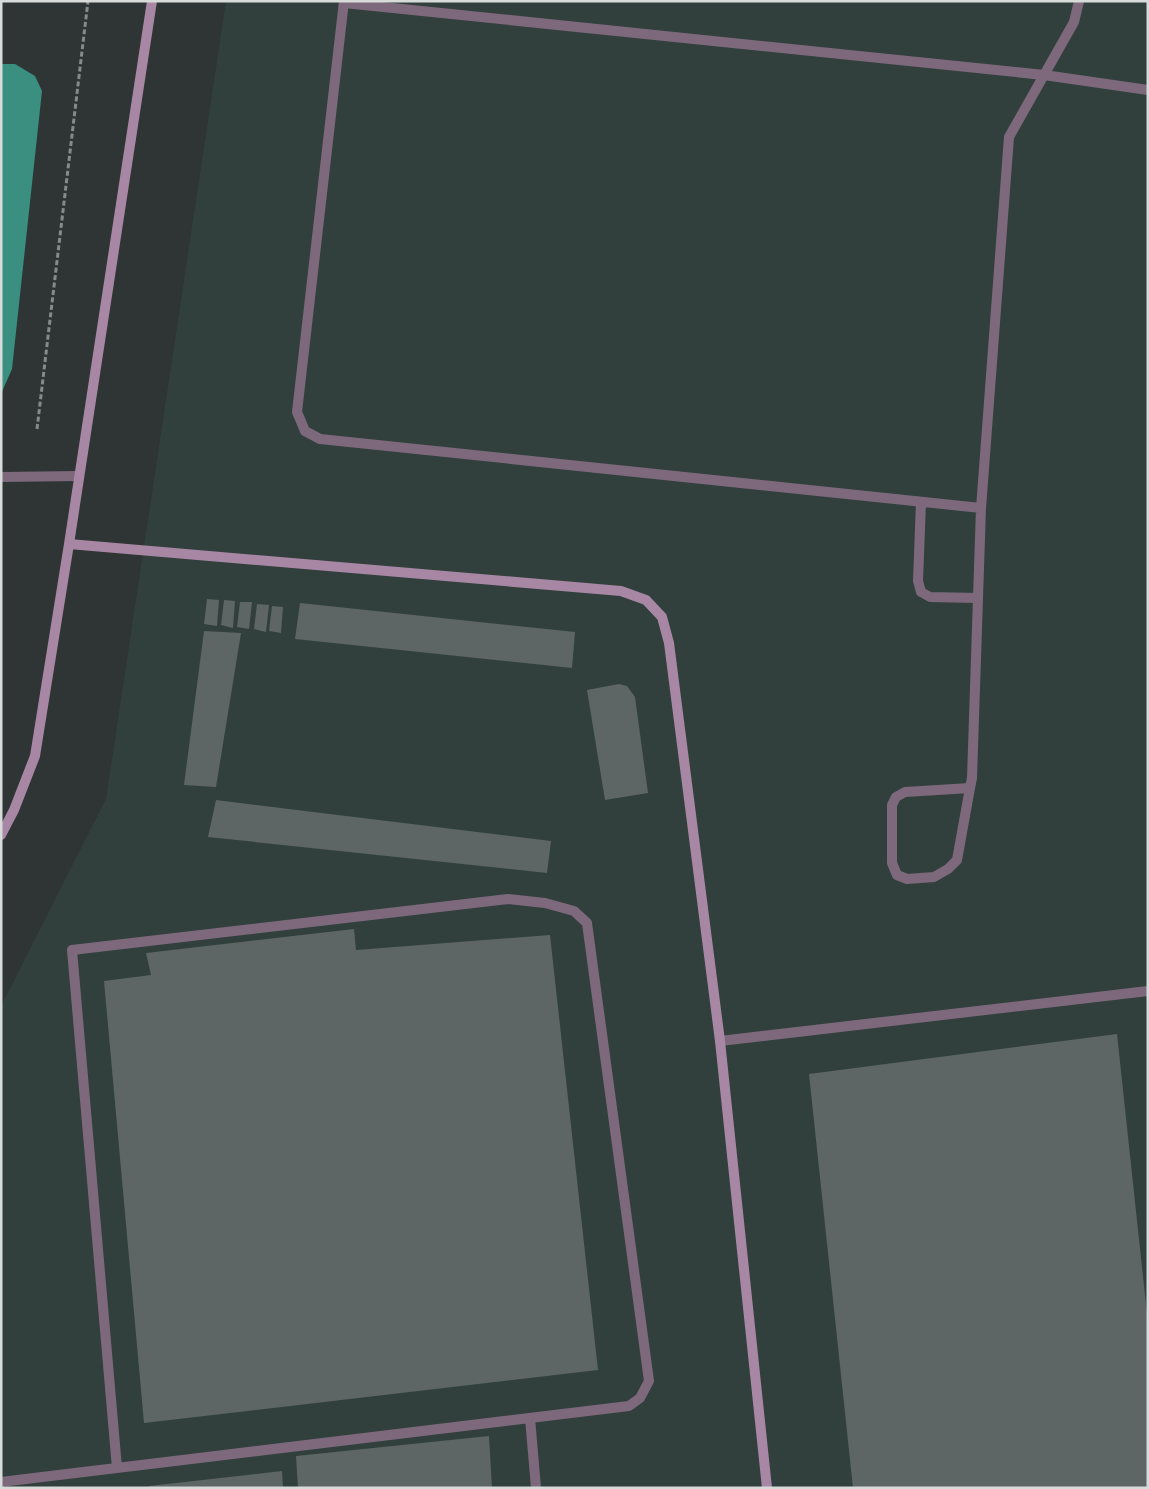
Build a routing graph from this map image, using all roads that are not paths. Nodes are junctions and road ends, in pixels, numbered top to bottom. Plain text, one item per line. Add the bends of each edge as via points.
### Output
1 (152, 1) edge
2 (1079, 1) edge
3 (344, 2) edge
4 (1044, 75) junction
5 (1148, 90) edge
6 (80, 476) junction
7 (1, 478) edge
8 (921, 502) junction
9 (981, 508) junction
10 (69, 544) junction
11 (978, 598) junction
12 (970, 788) junction
13 (1, 835) edge
14 (1148, 991) edge
15 (720, 1041) junction
16 (530, 1418) junction
17 (117, 1468) junction
18 (1, 1482) edge
19 (536, 1488) edge
20 (767, 1488) edge

1 - 6 street
2 - 4 lane via 1074,22
3 - 4 lane
3 - 8 lane via 296,412 305,432 320,439
4 - 5 lane
4 - 9 lane via 1009,137
6 - 7 lane
6 - 10 street
8 - 9 lane
8 - 11 lane via 918,581 921,592 930,597
9 - 11 lane
10 - 13 street via 34,756
10 - 15 street via 621,592 646,600 662,617 669,643
11 - 12 lane
12 - 12 lane via 957,860 934,876 907,879 896,875 892,862 892,806 896,796 905,792
14 - 15 lane
15 - 20 street
16 - 17 lane
16 - 17 lane via 629,1406 640,1398 649,1381 587,923 574,911 545,903 508,900 72,950
16 - 19 lane
17 - 18 lane

